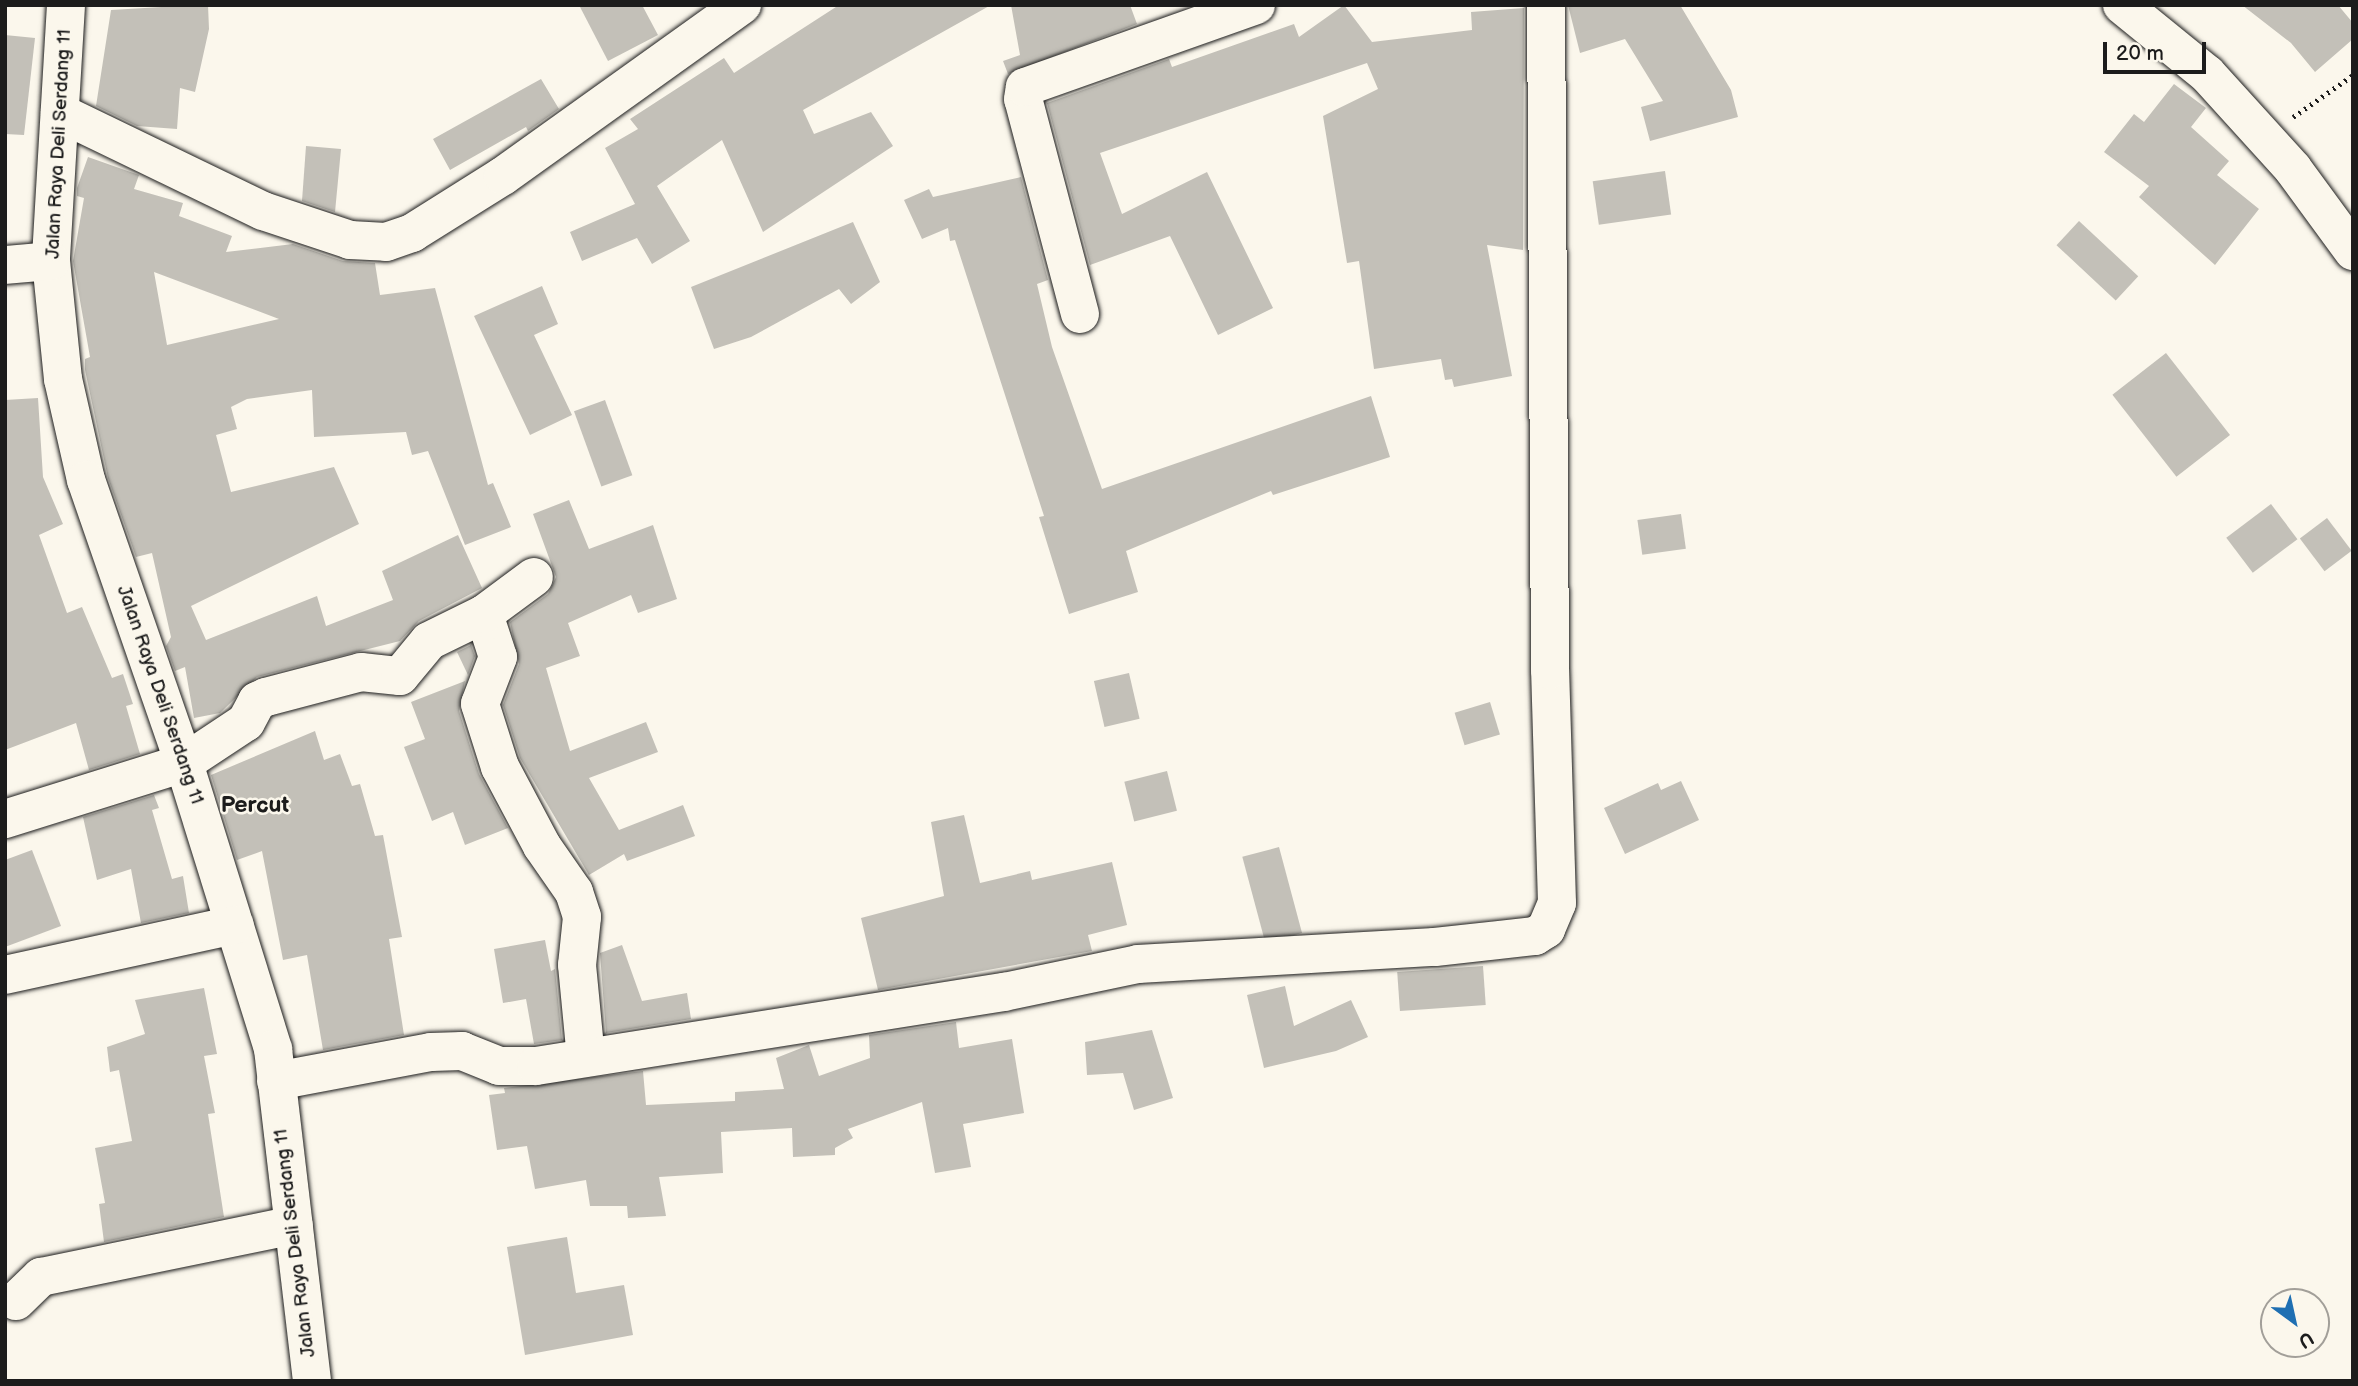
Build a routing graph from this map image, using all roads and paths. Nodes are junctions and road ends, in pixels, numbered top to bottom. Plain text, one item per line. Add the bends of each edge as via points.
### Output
1 (66, 5) edge
2 (742, 5) edge
3 (1256, 5) edge
4 (1546, 5) edge
5 (2123, 5) edge
6 (2353, 75) edge
7 (60, 113) junction
8 (2265, 136) junction
9 (2353, 251) edge
10 (51, 261) junction
11 (5, 265) edge
12 (1080, 314) dead end
13 (534, 577) dead end
14 (484, 614) junction
15 (184, 762) junction
16 (5, 819) edge
17 (235, 925) junction
18 (5, 975) edge
19 (586, 1058) junction
20 (276, 1081) junction
21 (293, 1225) junction
22 (16, 1301) dead end
23 (312, 1381) edge

1 - 7 street, Jalan Raya Deli Serdang 11
2 - 7 street via 503,176 412,233 386,242 350,240 263,211
3 - 12 street via 1025,87 1023,99
4 - 19 street via 1550,670 1557,903 1546,929 1535,936 1435,947 1138,964 1004,992
5 - 8 street via 2207,74
6 - 8 path
7 - 10 street, Jalan Raya Deli Serdang 11
8 - 9 street
10 - 11 street
10 - 15 street, Jalan Raya Deli Serdang 11 via 62,379 77,451
13 - 14 street
14 - 15 street via 429,640 400,676 361,672 266,697 246,722
14 - 19 street via 498,657 480,704 500,767 542,846 574,892 582,917 577,965
15 - 16 street
15 - 17 street, Jalan Raya Deli Serdang 11
17 - 18 street
17 - 20 street, Jalan Raya Deli Serdang 11 via 273,1049
19 - 20 street via 517,1068 462,1051 431,1052
20 - 21 street, Jalan Raya Deli Serdang 11
21 - 22 street via 41,1276
21 - 23 street, Jalan Raya Deli Serdang 11

